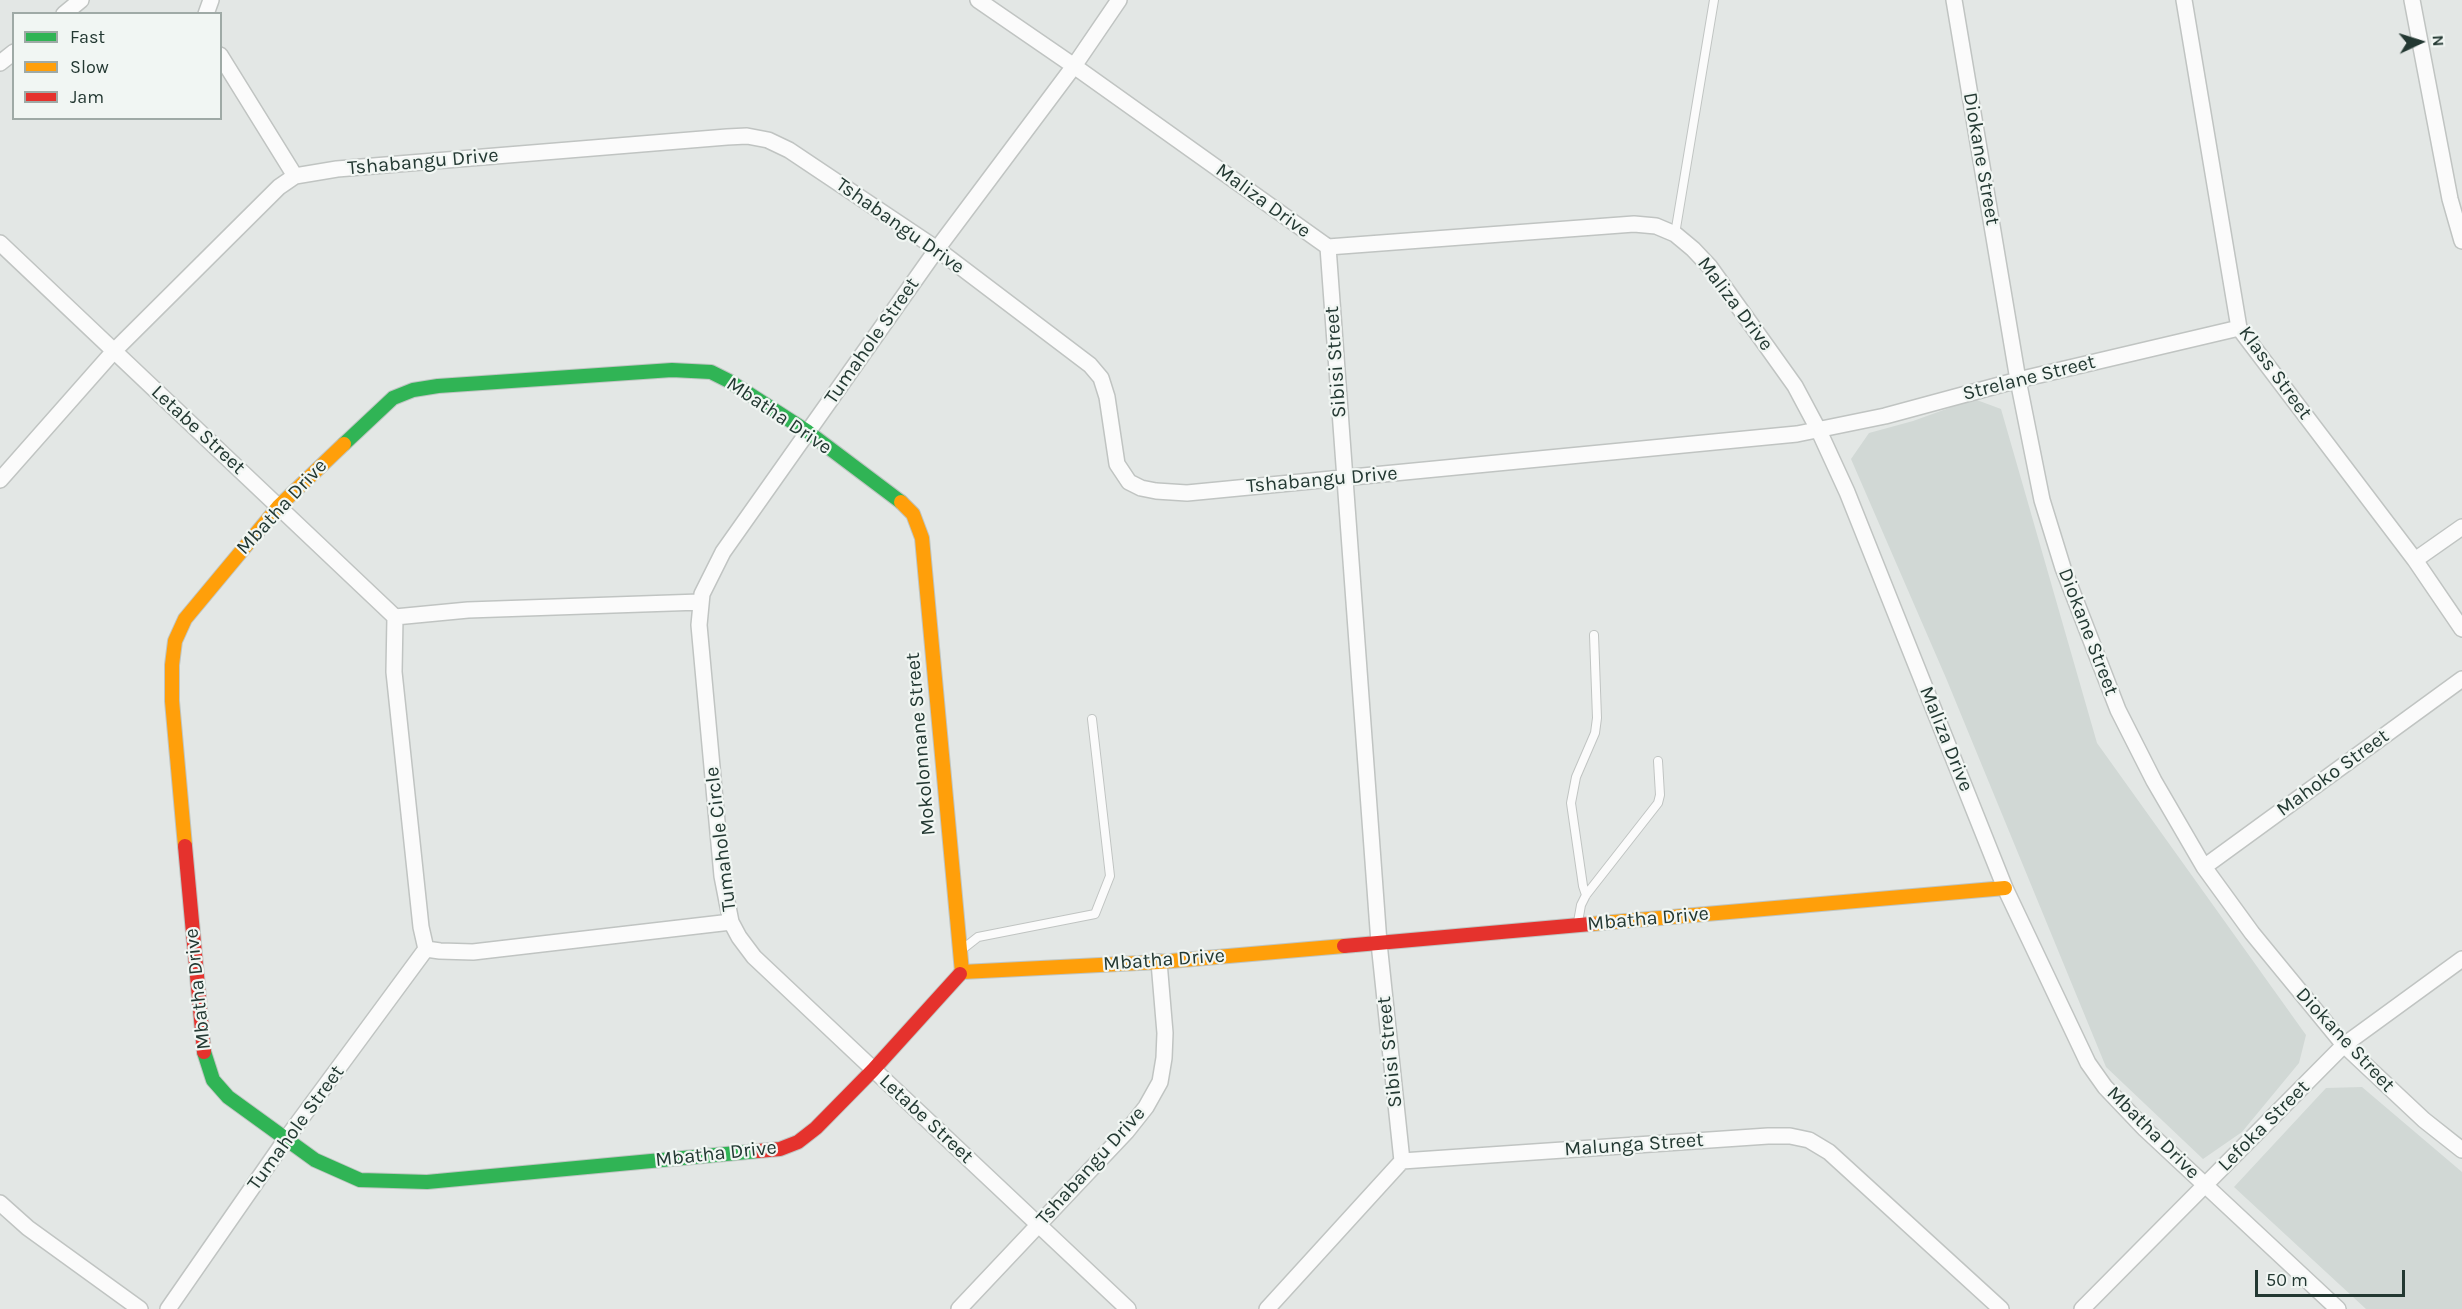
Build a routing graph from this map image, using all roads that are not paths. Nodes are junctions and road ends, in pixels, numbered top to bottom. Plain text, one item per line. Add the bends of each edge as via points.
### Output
1 (81, 0) edge
2 (978, 0) edge
3 (1119, 0) edge
4 (1714, 0) edge
5 (1954, 0) edge
6 (2184, 0) edge
7 (2412, 0) edge
8 (66, 12) edge
9 (12, 54) edge
10 (222, 58) edge
11 (0, 63) edge
12 (1074, 66) junction
13 (296, 176) junction
14 (1675, 234) junction
15 (2462, 242) edge
16 (0, 243) edge
17 (1328, 247) junction
18 (937, 249) junction
19 (2239, 328) junction
20 (114, 351) junction
21 (2018, 380) junction
22 (1819, 431) junction
23 (808, 432) junction
24 (1345, 478) junction
25 (0, 480) edge
26 (279, 506) junction
27 (913, 514) joint
28 (2462, 527) edge
29 (2415, 560) junction
30 (700, 602) junction
31 (395, 617) junction
32 (2462, 629) edge
33 (1594, 634) dead end
34 (2462, 679) edge
35 (1092, 719) dead end
36 (1658, 761) dead end
37 (2204, 867) junction
38 (2005, 888) junction
39 (1586, 895) junction
40 (731, 922) junction
41 (1578, 926) junction
42 (1379, 943) junction
43 (426, 949) junction
44 (960, 950) junction
45 (2462, 959) edge
46 (1160, 962) junction
47 (962, 972) junction
48 (2344, 1045) junction
49 (873, 1070) junction
50 (286, 1140) junction
51 (2462, 1150) edge
52 (1402, 1161) junction
53 (2206, 1185) junction
54 (0, 1203) edge
55 (1039, 1225) junction
56 (140, 1309) edge
57 (168, 1309) edge
58 (959, 1309) edge
59 (1128, 1309) edge
60 (1267, 1309) edge
61 (2001, 1309) edge
62 (2082, 1309) edge
63 (2338, 1309) edge

1 - 8 street
2 - 12 street, Maliza Drive
3 - 12 street, Tumahole Street
4 - 14 lane
5 - 21 street, Diokane Street
6 - 19 street, Klass Street
7 - 15 street via 2450,199
9 - 11 street
10 - 13 street
12 - 17 street, Maliza Drive
12 - 18 street, Tumahole Street
13 - 18 street, Tshabangu Drive via 337,169 747,136 789,150
13 - 20 street, Tshabangu Drive via 279,187
14 - 17 street, Maliza Drive via 1656,226 1634,224
14 - 22 street, Maliza Drive via 1710,267 1795,386
16 - 20 street, Letabe Street
17 - 24 street, Sibisi Street
18 - 23 street, Tumahole Street
18 - 24 street, Tshabangu Drive via 1090,364 1101,378 1107,397 1117,465 1129,482 1172,493
19 - 21 street, Strelane Street
19 - 29 street, Klass Street
20 - 25 street, Tshabangu Drive
20 - 26 street, Letabe Street
21 - 22 street, Strelane Street
21 - 37 street, Diokane Street via 2042,500 2093,651 2154,781
22 - 24 street, Tshabangu Drive
22 - 38 street, Maliza Drive
23 - 26 street, Mbatha Drive via 729,381 695,369 438,386 393,398
23 - 27 street, Mbatha Drive
23 - 30 street, Tumahole Street via 723,552
24 - 42 street, Sibisi Street
26 - 31 street, Letabe Street
26 - 50 street, Mbatha Drive via 185,619 175,640 172,701 205,1061 213,1080 228,1097
27 - 44 street, Mokolonnane Street via 922,538
28 - 29 street
29 - 32 street, Klass Street
30 - 31 street via 468,610
30 - 40 street, Tumahole Circle via 722,876
31 - 43 street via 394,672
33 - 39 lane via 1598,718 1576,777 1571,803
34 - 37 street, Mahoko Street
35 - 44 lane via 1110,876 1095,914 978,937
36 - 39 lane via 1658,803
37 - 48 street, Diokane Street via 2252,933
38 - 41 street, Mbatha Drive
38 - 53 street, Mbatha Drive via 2088,1063 2123,1107
39 - 41 lane
40 - 43 street, Tumahole Circle via 473,952
40 - 49 street, Letabe Street via 754,957
41 - 42 street, Mbatha Drive
42 - 46 street, Mbatha Drive
42 - 52 street, Sibisi Street
43 - 50 street, Tumahole Street
44 - 47 street, Mokolonnane Street
45 - 48 street, Lefoka Street
46 - 47 street, Mbatha Drive
46 - 55 street, Tshabangu Drive via 1165,1033 1160,1082 1127,1131
47 - 49 street, Mbatha Drive
48 - 51 street, Diokane Street
48 - 53 street, Lefoka Street
49 - 50 street, Mbatha Drive via 816,1128 798,1142 780,1149 393,1183 360,1180 338,1172
49 - 55 street, Letabe Street
50 - 57 street, Tumahole Street
52 - 60 street
52 - 61 street, Malunga Street via 1768,1136 1809,1140 1829,1152
53 - 62 street, Lefoka Street
53 - 63 street, Mbatha Drive
54 - 56 street via 28,1228
55 - 58 street, Tshabangu Drive
55 - 59 street, Letabe Street

